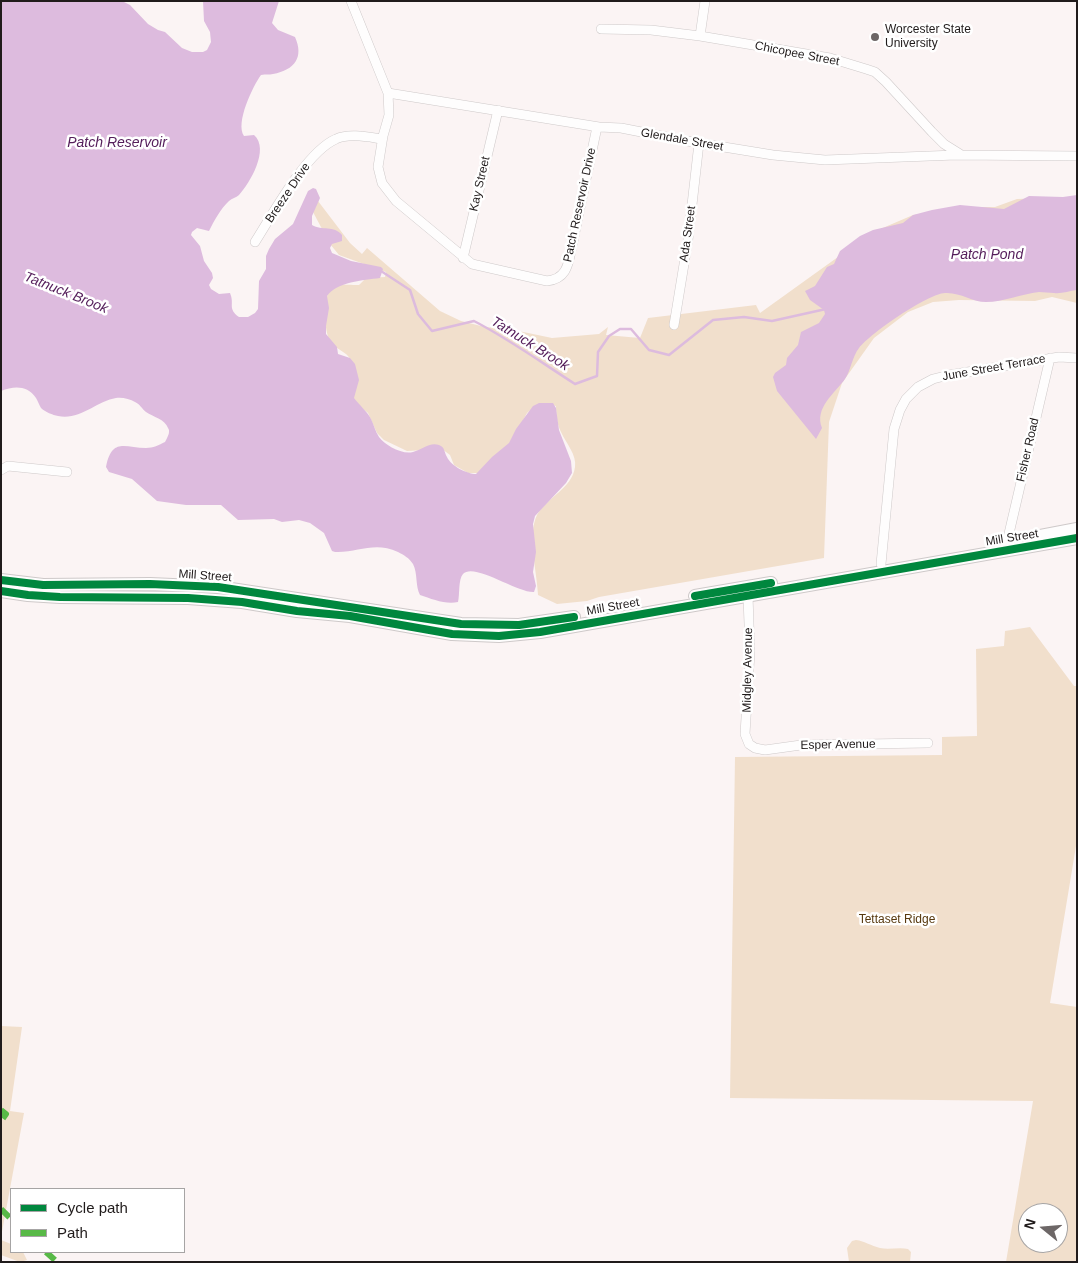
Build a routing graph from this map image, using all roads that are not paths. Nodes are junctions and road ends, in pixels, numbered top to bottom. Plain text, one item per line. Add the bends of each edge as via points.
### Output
1 (351, 1) edge
2 (705, 1) edge
3 (601, 29) dead end
4 (700, 36) junction
5 (388, 93) junction
6 (498, 110) junction
7 (597, 127) junction
8 (382, 139) junction
9 (699, 143) junction
10 (960, 154) junction
11 (1077, 156) edge
12 (255, 242) dead end
13 (463, 258) junction
14 (674, 325) dead end
15 (1050, 358) junction
16 (1077, 358) edge
17 (1, 470) edge
18 (67, 472) dead end
19 (1077, 529) edge
20 (1077, 538) edge
21 (1007, 542) junction
22 (881, 564) junction
23 (1, 580) edge
24 (1, 591) edge
25 (748, 596) junction
26 (410, 621) junction
27 (928, 743) dead end
28 (749, 744) joint

1 - 5 street
2 - 4 street
3 - 4 street, Chicopee Street via 651,30
4 - 10 street, Chicopee Street via 830,58 875,72 938,138
5 - 6 street, Glendale Street
5 - 8 street, Patch Reservoir Drive via 389,115
6 - 7 street, Glendale Street
6 - 13 street, Kay Street
7 - 9 street, Glendale Street via 621,128
7 - 13 street, Patch Reservoir Drive via 572,251 567,268 560,277 547,281 472,264
8 - 12 street, Breeze Drive via 336,138 321,148 302,169
8 - 13 street, Patch Reservoir Drive via 378,175 382,183 396,201
9 - 10 street, Glendale Street via 825,160
9 - 14 street, Ada Street
10 - 11 street, Glendale Street
15 - 16 street, June Street Terrace
15 - 21 street, Fisher Road
15 - 22 street, June Street Terrace via 946,376 923,384 906,399 894,429
17 - 18 street via 8,466
19 - 21 main road, Mill Street
20 - 25 main road, Mill Street
21 - 22 main road, Mill Street
22 - 26 main road, Mill Street via 519,625
23 - 26 main road, Mill Street via 43,585 218,587
24 - 26 main road, Mill Street via 60,597 218,600
25 - 26 main road, Mill Street via 518,634 452,634
25 - 28 street, Midgley Avenue via 750,652 745,734
27 - 28 street, Esper Avenue via 802,745 765,750

